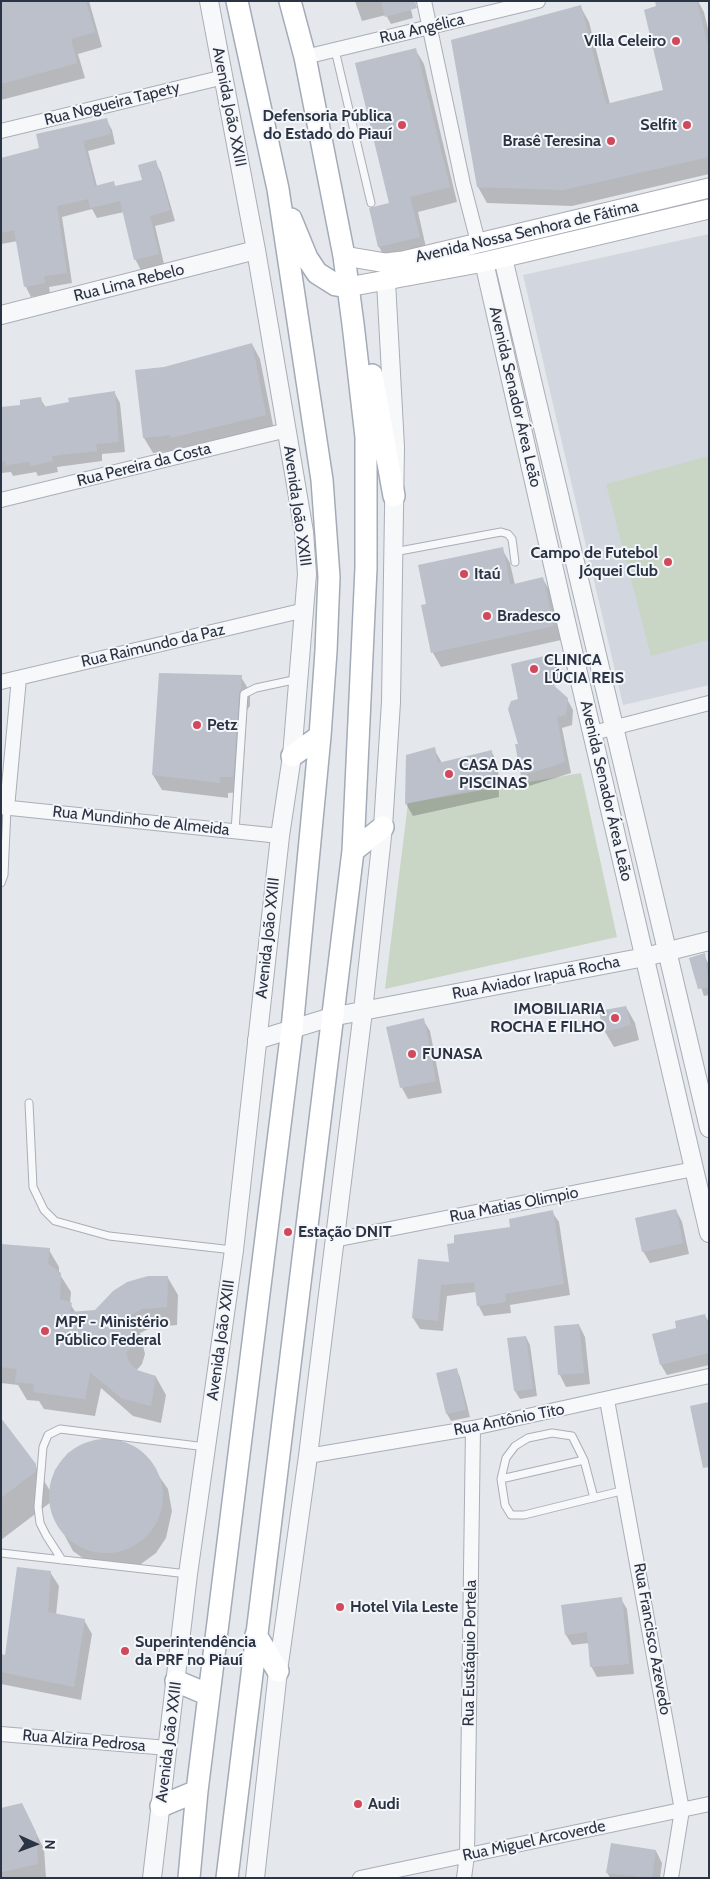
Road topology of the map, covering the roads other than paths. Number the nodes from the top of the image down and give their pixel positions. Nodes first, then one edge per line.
1 (209, 1) edge
2 (237, 1) edge
3 (290, 1) edge
4 (424, 1) edge
5 (538, 1) edge
6 (431, 27) junction
7 (335, 50) junction
8 (305, 57) junction
9 (224, 77) junction
10 (1, 131) edge
11 (709, 188) edge
12 (278, 189) junction
13 (371, 202) dead end
14 (709, 209) edge
15 (478, 242) junction
16 (256, 250) junction
17 (344, 256) junction
18 (494, 260) junction
19 (386, 282) junction
20 (348, 287) junction
21 (1, 316) edge
22 (354, 324) junction
23 (539, 409) junction
24 (519, 413) junction
25 (287, 430) junction
26 (558, 488) junction
27 (537, 493) junction
28 (394, 496) junction
29 (1, 500) edge
30 (393, 552) junction
31 (515, 562) dead end
32 (583, 594) junction
33 (561, 600) junction
34 (305, 610) junction
35 (20, 678) junction
36 (299, 679) junction
37 (1, 682) edge
38 (709, 703) edge
39 (615, 727) junction
40 (593, 733) junction
41 (320, 736) junction
42 (292, 756) junction
43 (4, 808) edge
44 (383, 827) junction
45 (235, 831) junction
46 (280, 836) junction
47 (353, 851) junction
48 (1, 883) edge
49 (709, 941) edge
50 (667, 952) junction
51 (645, 957) junction
52 (363, 1011) junction
53 (331, 1018) junction
54 (292, 1029) junction
55 (257, 1040) junction
56 (30, 1103) dead end
57 (709, 1128) edge
58 (694, 1169) junction
59 (709, 1233) edge
60 (334, 1240) junction
61 (234, 1250) junction
62 (709, 1376) edge
63 (608, 1400) junction
64 (473, 1428) junction
65 (206, 1447) junction
66 (308, 1456) junction
67 (584, 1460) junction
68 (501, 1479) junction
69 (625, 1490) junction
70 (594, 1498) junction
71 (1, 1553) edge
72 (62, 1560) junction
73 (188, 1574) junction
74 (256, 1635) junction
75 (278, 1671) junction
76 (176, 1681) junction
77 (209, 1695) junction
78 (1, 1734) edge
79 (168, 1748) junction
80 (197, 1790) junction
81 (709, 1804) edge
82 (161, 1806) junction
83 (682, 1810) junction
84 (467, 1855) junction
85 (152, 1878) edge
86 (189, 1878) edge
87 (226, 1878) edge
88 (255, 1878) edge
89 (360, 1878) edge
90 (464, 1878) edge
91 (671, 1878) edge

1 - 9 street, Avenida João XXIII
2 - 12 main road, Avenida João XXIII
3 - 8 main road
4 - 6 street
5 - 6 street, Rua Angélica
6 - 7 street, Rua Angélica
6 - 15 street
7 - 8 street, Rua Angélica
7 - 13 lane
8 - 17 main road
9 - 10 street, Rua Nogueira Tapety
9 - 16 street, Avenida João XXIII
11 - 15 main road, Avenida Nossa Senhora de Fátima
12 - 20 main road
12 - 41 main road, Avenida João XXIII
14 - 18 main road, Avenida Nossa Senhora de Fátima
15 - 17 main road, Avenida Nossa Senhora de Fátima
16 - 21 street, Rua Lima Rebelo
16 - 25 street, Avenida João XXIII
17 - 20 main road
18 - 19 main road, Avenida Nossa Senhora de Fátima
18 - 23 street, Avenida Senador Área Leão
18 - 24 street, Avenida Senador Área Leão
19 - 20 main road, Avenida Nossa Senhora de Fátima
19 - 28 street
20 - 22 main road
22 - 28 main road
22 - 47 main road
23 - 24 street
23 - 26 street, Avenida Senador Área Leão
24 - 27 street, Avenida Senador Área Leão
25 - 29 street, Rua Pereira da Costa
25 - 34 street, Avenida João XXIII
26 - 27 street
26 - 32 street, Avenida Senador Área Leão
27 - 33 street, Avenida Senador Área Leão
28 - 30 street
30 - 31 lane
30 - 44 street
32 - 33 street
32 - 39 street, Avenida Senador Área Leão
33 - 40 street, Avenida Senador Área Leão
34 - 35 street, Rua Raimundo da Paz
34 - 36 street, Avenida João XXIII
35 - 37 street, Rua Raimundo da Paz
35 - 43 street
36 - 42 street, Avenida João XXIII
36 - 45 lane
38 - 39 street
39 - 40 street
39 - 50 street, Avenida Senador Área Leão
40 - 51 street, Avenida Senador Área Leão
41 - 42 main road
41 - 54 main road, Avenida João XXIII
42 - 46 street, Avenida João XXIII
43 - 45 street, Rua Mundinho de Almeida
43 - 48 lane
44 - 47 main road
44 - 52 street
45 - 46 street, Rua Mundinho de Almeida
46 - 55 street, Avenida João XXIII
47 - 53 main road
49 - 50 street, Rua Aviador Irapuã Rocha
50 - 51 street, Rua Aviador Irapuã Rocha
50 - 57 street, Avenida Senador Área Leão
51 - 52 street, Rua Aviador Irapuã Rocha
51 - 58 street, Avenida Senador Área Leão
52 - 53 street, Rua Aviador Irapuã Rocha
52 - 60 street
53 - 54 street, Rua Aviador Irapuã Rocha
53 - 74 main road
54 - 55 street, Rua Aviador Irapuã Rocha
54 - 77 main road, Avenida João XXIII
55 - 61 street, Avenida João XXIII
56 - 61 lane
58 - 59 street, Avenida Senador Área Leão
58 - 60 street, Rua Matias Olimpio
60 - 66 street
61 - 65 street, Avenida João XXIII
62 - 63 street, Rua Antônio Tito
63 - 64 street, Rua Antônio Tito
63 - 69 street, Rua Francisco Azevedo
64 - 66 street, Rua Antônio Tito
64 - 84 street, Rua Eustáquio Portela
65 - 72 lane
65 - 73 street, Avenida João XXIII
66 - 75 street
67 - 68 lane
67 - 68 lane
67 - 70 lane
68 - 70 lane
69 - 70 lane
69 - 83 street, Rua Francisco Azevedo
71 - 72 lane
72 - 73 lane
73 - 76 street, Avenida João XXIII
74 - 75 main road
74 - 87 main road
75 - 88 street
76 - 77 main road
76 - 79 street, Avenida João XXIII
77 - 80 main road, Avenida João XXIII
78 - 79 street, Rua Alzira Pedrosa
79 - 82 street, Avenida João XXIII
80 - 82 main road
80 - 86 main road, Avenida João XXIII
81 - 83 street, Rua Miguel Arcoverde
82 - 85 street, Avenida João XXIII
83 - 84 street, Rua Miguel Arcoverde
83 - 91 street, Rua Francisco Azevedo
84 - 89 street, Rua Miguel Arcoverde
84 - 90 street, Rua Eustáquio Portela

